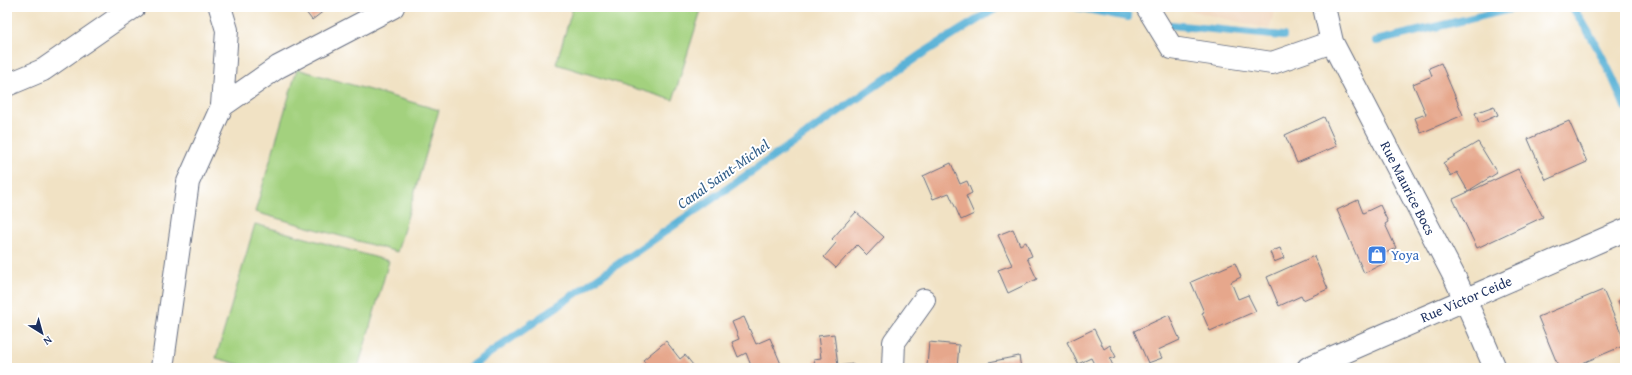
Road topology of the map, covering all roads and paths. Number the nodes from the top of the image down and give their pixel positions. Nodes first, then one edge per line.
1 (134, 7) edge
2 (220, 7) edge
3 (393, 7) edge
4 (1147, 7) edge
5 (1324, 7) edge
6 (1332, 42) junction
7 (7, 85) edge
8 (222, 106) junction
9 (1625, 230) edge
10 (1464, 299) junction
11 (924, 300) dead end
12 (1491, 365) edge
13 (162, 368) edge
14 (893, 368) edge
15 (1308, 368) edge

1 - 7 street
2 - 8 street
3 - 8 street
4 - 6 street
5 - 6 street, Rue Maurice Bocs
6 - 10 street, Rue Maurice Bocs
8 - 13 street
9 - 10 street, Rue Victor Ceide
10 - 12 street, Rue Maurice Bocs
10 - 15 street, Rue Victor Ceide
11 - 14 street

